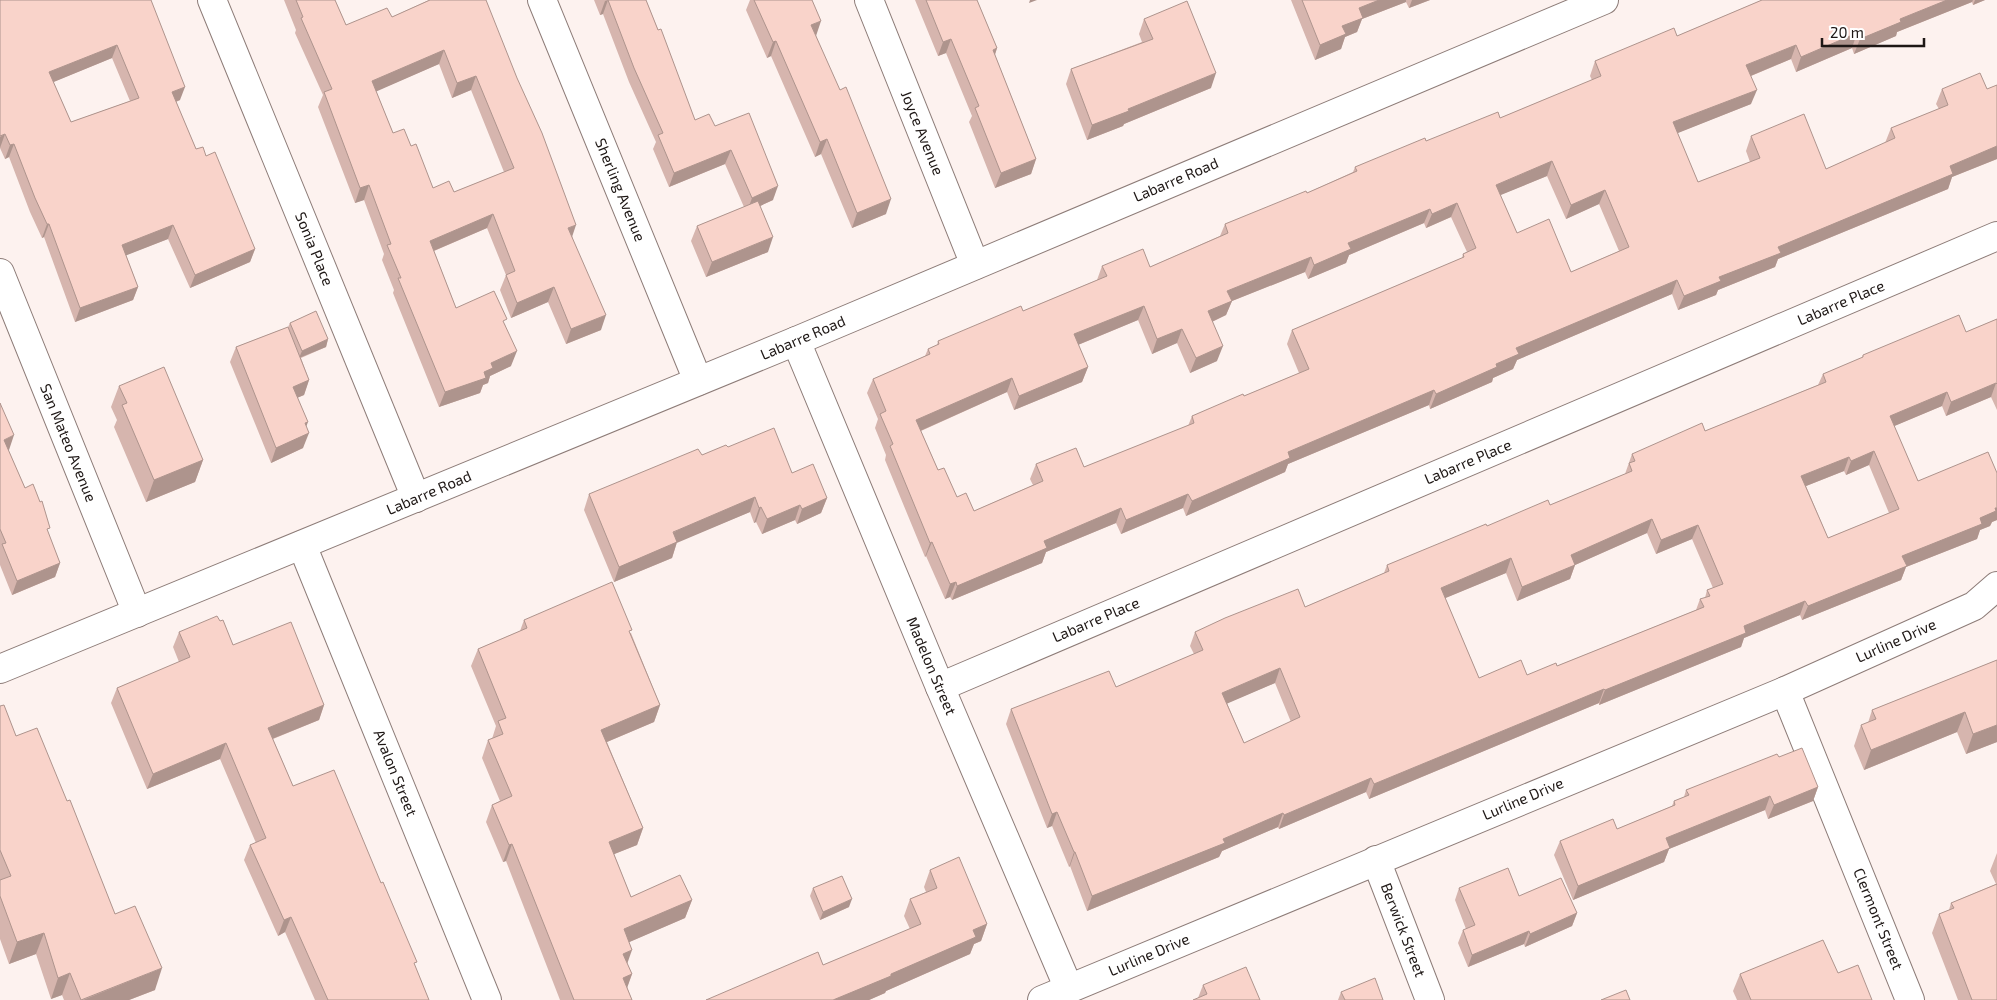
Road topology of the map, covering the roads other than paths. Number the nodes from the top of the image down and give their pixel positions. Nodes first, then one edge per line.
1 (212, 0) edge
2 (542, 0) edge
3 (869, 0) edge
4 (1604, 0) edge
5 (1997, 236) edge
6 (975, 265) junction
7 (0, 273) edge
8 (796, 341) junction
9 (698, 381) junction
10 (416, 498) junction
11 (302, 545) junction
12 (1997, 586) edge
13 (137, 613) junction
14 (0, 669) edge
15 (940, 687) junction
16 (1785, 691) junction
17 (1376, 860) junction
18 (1069, 989) junction
19 (487, 1000) edge
20 (1042, 1000) edge
21 (1430, 1000) edge
22 (1910, 1000) edge

1 - 10 street, Sonia Place
2 - 9 street, Sherling Avenue
3 - 6 street, Joyce Avenue
4 - 6 street, Labarre Road
5 - 15 street, Labarre Place
6 - 8 street, Labarre Road
7 - 13 street, San Mateo Avenue
8 - 9 street, Labarre Road
8 - 15 street, Madelon Street
9 - 10 street, Labarre Road
10 - 11 street, Labarre Road
11 - 13 street, Labarre Road
11 - 19 street, Avalon Street
12 - 16 street, Lurline Drive
13 - 14 street, Labarre Road
15 - 18 street, Madelon Street
16 - 17 street, Lurline Drive
16 - 22 street, Clermont Street
17 - 18 street, Lurline Drive
17 - 21 street, Berwick Street
18 - 20 street, Lurline Drive

